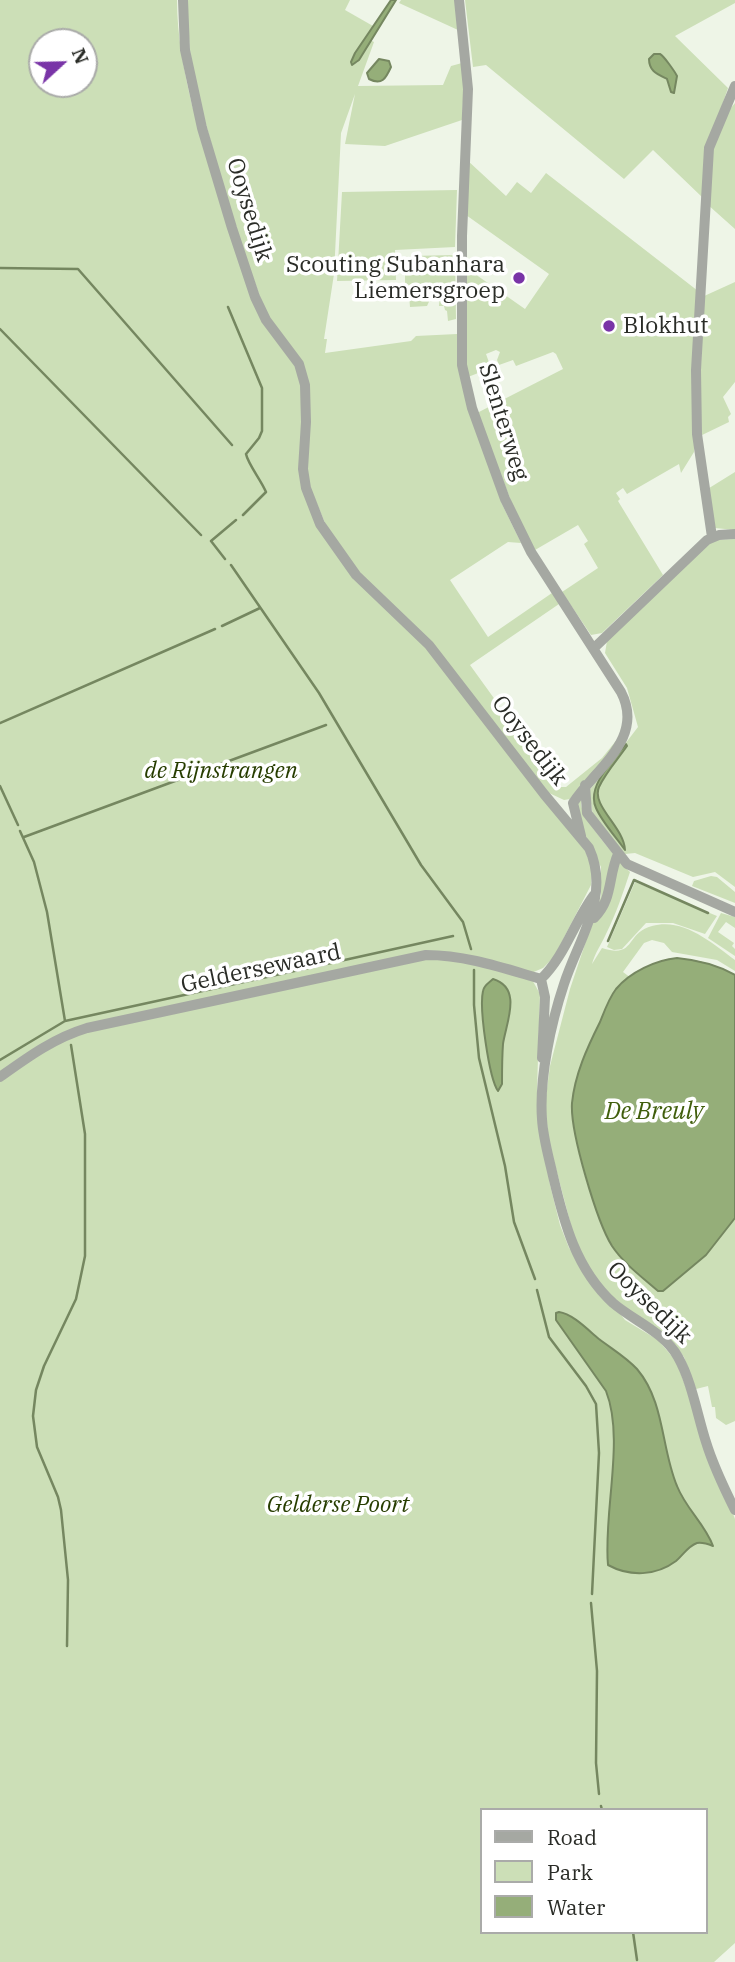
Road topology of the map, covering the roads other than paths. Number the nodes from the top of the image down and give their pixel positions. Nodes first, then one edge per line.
1 (183, 0) edge
2 (460, 0) edge
3 (735, 86) edge
4 (735, 534) edge
5 (712, 537) junction
6 (594, 648) junction
7 (585, 784) junction
8 (544, 794) junction
9 (573, 803) junction
10 (581, 839) junction
11 (618, 854) junction
12 (597, 892) junction
13 (735, 912) edge
14 (589, 922) junction
15 (541, 979) junction
16 (544, 1075) junction
17 (0, 1077) edge
18 (735, 1510) edge

1 - 8 street, Ooysedijk
2 - 6 street, Slenterweg
3 - 5 street
4 - 5 street
5 - 6 street
6 - 7 street, Slenterweg
7 - 9 street, Slenterweg
7 - 11 street
8 - 9 street
8 - 10 street, Ooysedijk
9 - 10 street
10 - 12 street, Ooysedijk
11 - 13 street
11 - 14 street
12 - 14 street, Ooysedijk
12 - 15 street
14 - 16 street, Ooysedijk
15 - 16 street
15 - 17 street, Geldersewaard
16 - 18 street, Ooysedijk

